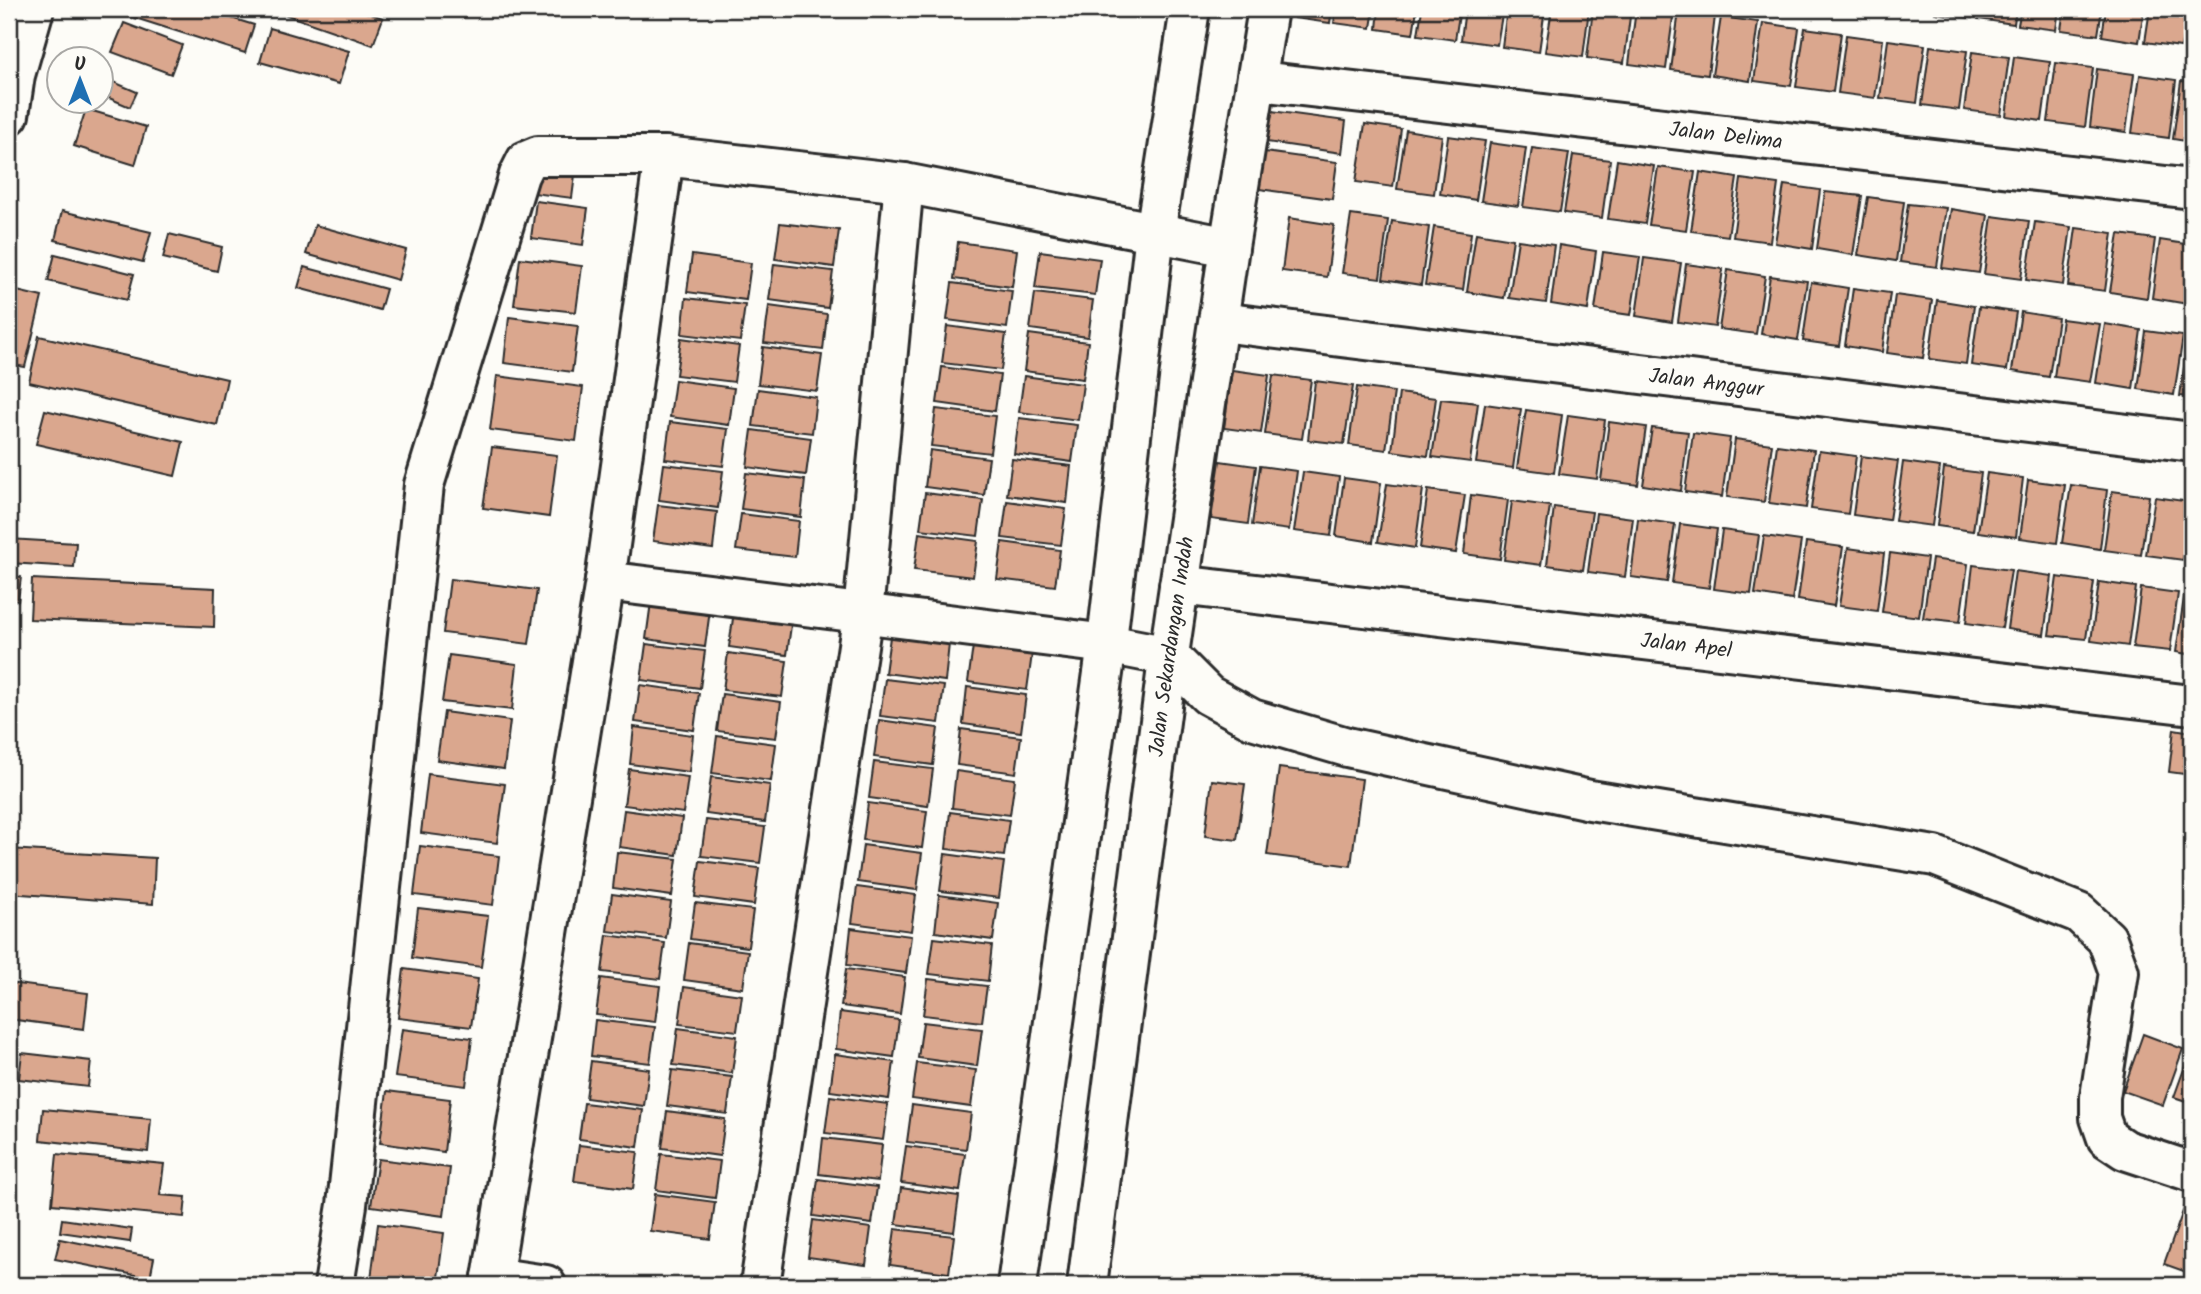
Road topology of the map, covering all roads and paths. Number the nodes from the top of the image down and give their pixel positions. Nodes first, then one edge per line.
1 (34, 9) edge
2 (1190, 9) edge
3 (1268, 9) edge
4 (1258, 81) junction
5 (9, 115) edge
6 (664, 156) junction
7 (904, 183) junction
8 (2192, 189) edge
9 (1155, 233) junction
10 (1229, 247) junction
11 (1220, 321) junction
12 (2192, 442) edge
13 (605, 581) junction
14 (1179, 585) junction
15 (863, 613) junction
16 (1107, 644) junction
17 (1169, 656) junction
18 (2192, 705) edge
19 (2192, 1172) edge
20 (491, 1281) edge
21 (334, 1285) edge
22 (546, 1285) edge
23 (760, 1285) edge
24 (1017, 1285) edge
25 (1087, 1285) edge

1 - 5 street
2 - 9 street
3 - 4 street, Jalan Sekardangan Indah
4 - 8 street, Jalan Delima
4 - 10 street, Jalan Sekardangan Indah
6 - 7 street
6 - 13 street
6 - 21 street
7 - 9 street
7 - 15 street
9 - 10 street
9 - 16 street
10 - 11 street, Jalan Sekardangan Indah
11 - 12 street, Jalan Anggur
11 - 14 street, Jalan Sekardangan Indah
13 - 15 street
13 - 20 street
14 - 17 street, Jalan Sekardangan Indah
14 - 18 street, Jalan Apel
15 - 16 street
15 - 23 street
16 - 17 street
16 - 24 street
17 - 19 street
17 - 25 street, Jalan Sekardangan Indah
20 - 22 street

